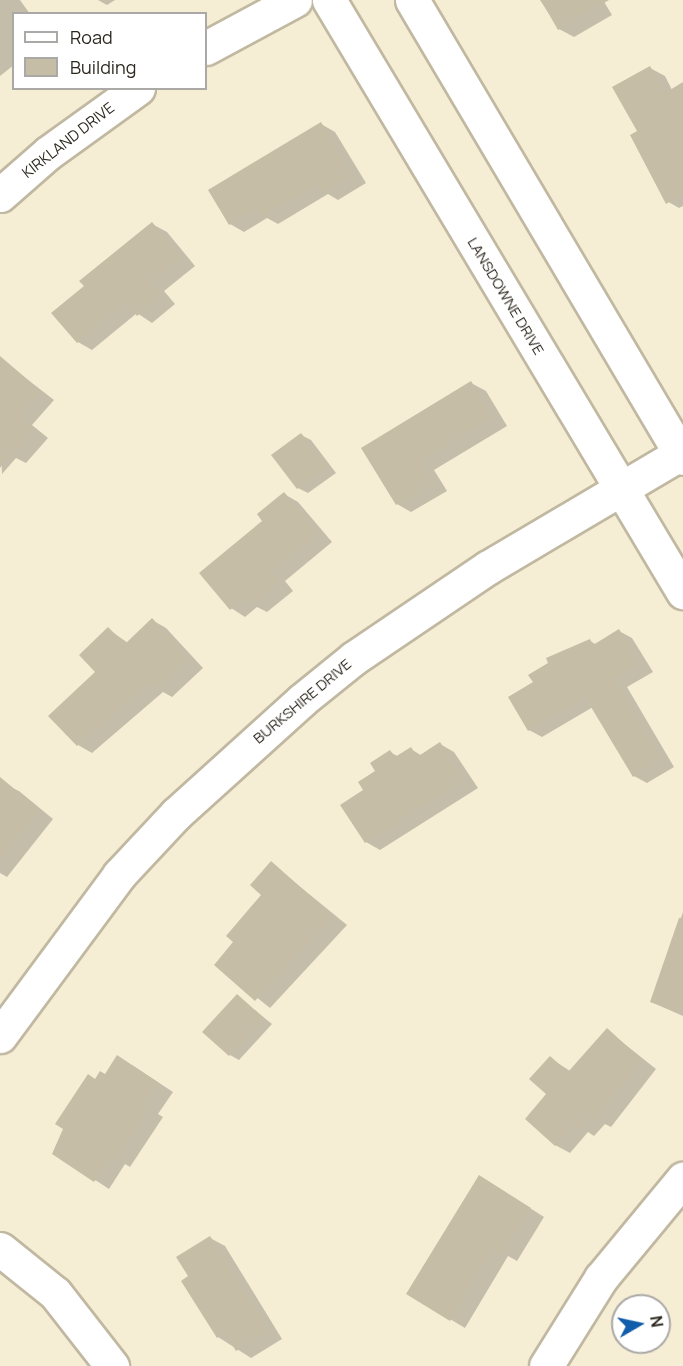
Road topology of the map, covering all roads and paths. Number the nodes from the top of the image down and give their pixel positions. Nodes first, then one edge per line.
1 (295, 0) edge
2 (329, 0) edge
3 (412, 0) edge
4 (207, 47) edge
5 (135, 90) edge
6 (0, 195) edge
7 (682, 456) edge
8 (622, 489) junction
9 (683, 592) edge
10 (0, 1036) edge
11 (683, 1179) edge
12 (0, 1249) edge
13 (112, 1366) edge
14 (546, 1366) edge

1 - 4 street
2 - 8 street, LANSDOWNE DRIVE
3 - 7 street
5 - 6 street, KIRKLAND DRIVE
7 - 8 street, BURKSHIRE DRIVE
8 - 9 street, LANSDOWNE DRIVE
8 - 10 street, BURKSHIRE DRIVE
11 - 14 street
12 - 13 street

